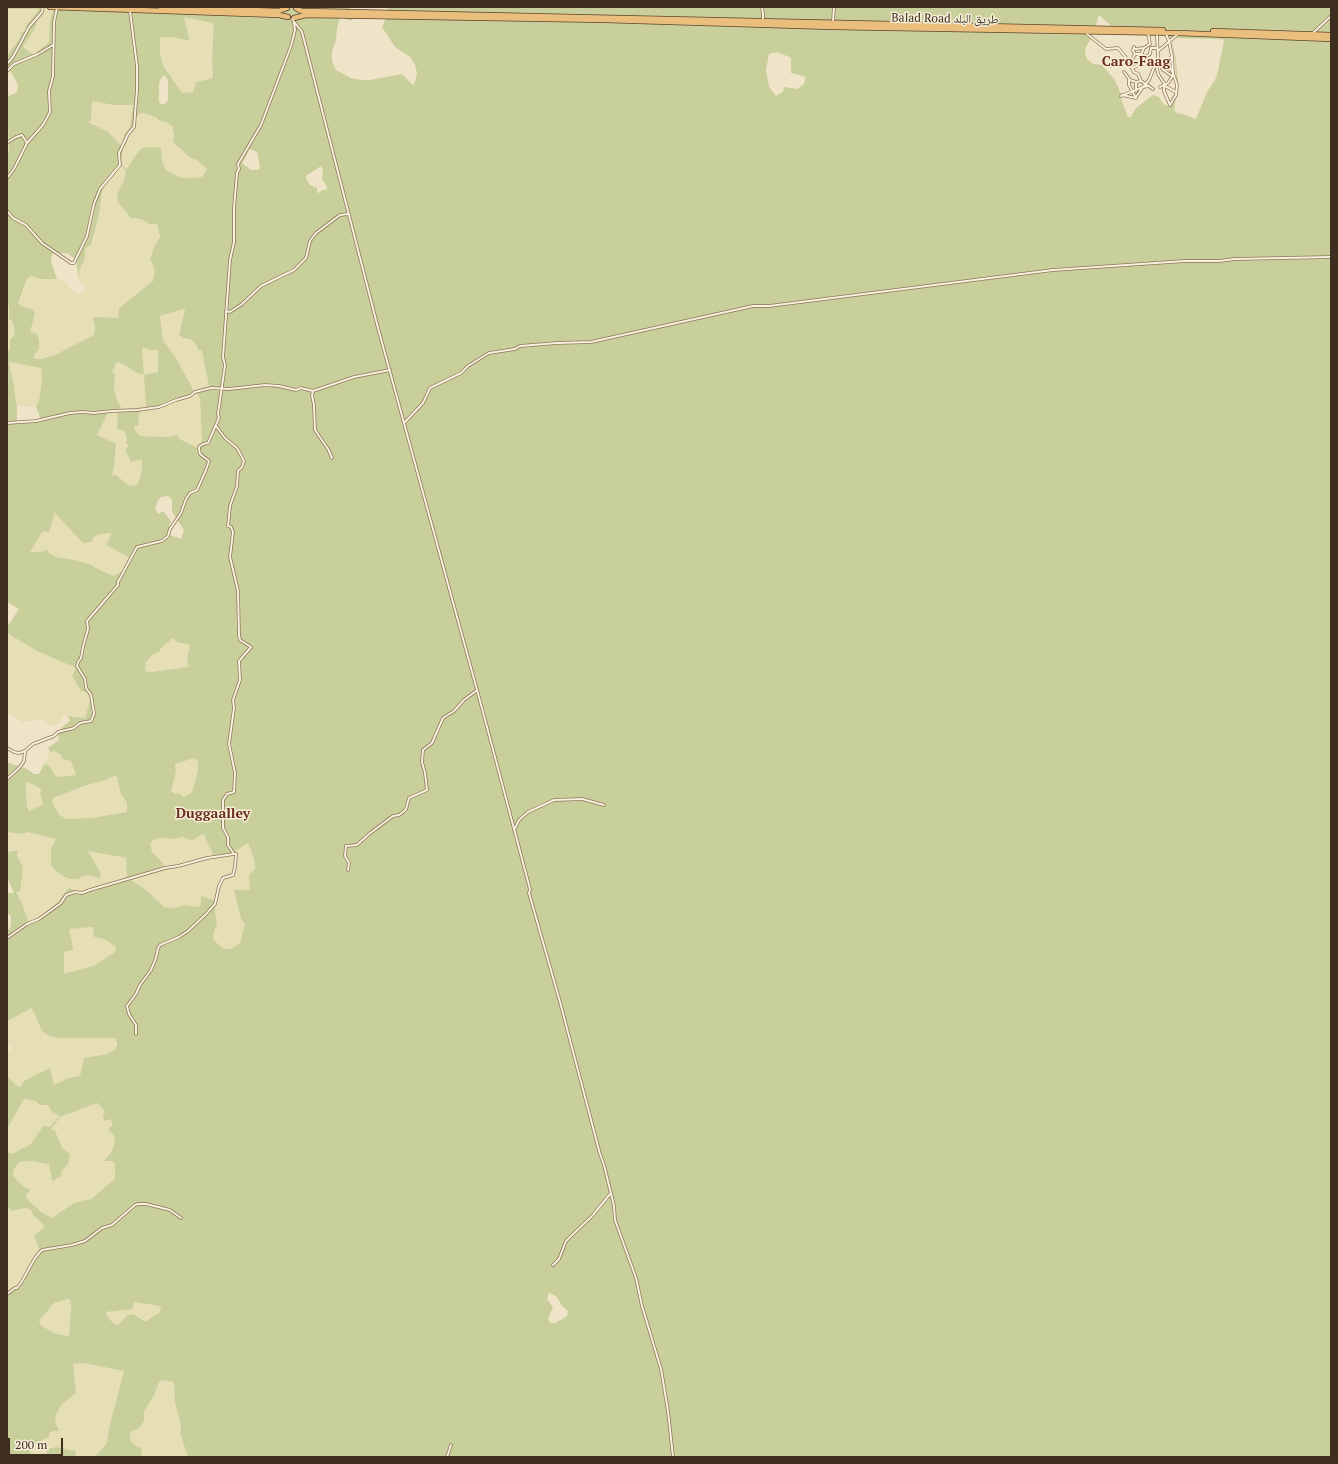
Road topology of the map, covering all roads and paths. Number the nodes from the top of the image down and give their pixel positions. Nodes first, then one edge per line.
1 (43, 7) edge
2 (50, 7) edge
3 (57, 7) edge
4 (161, 7) edge
5 (295, 7) edge
6 (762, 7) edge
7 (834, 7) edge
8 (288, 8) edge
9 (130, 10) junction
10 (1331, 16) edge
11 (292, 19) junction
12 (763, 21) junction
13 (833, 25) junction
14 (1148, 32) junction
15 (1166, 33) junction
16 (1178, 33) junction
17 (1087, 34) dead end
18 (1312, 34) junction
19 (1331, 35) edge
20 (1157, 36) dead end
21 (1331, 39) edge
22 (1169, 41) junction
23 (53, 44) junction
24 (1144, 48) junction
25 (1157, 48) junction
26 (1158, 51) junction
27 (1135, 54) junction
28 (1142, 54) junction
29 (1172, 56) junction
30 (1141, 57) junction
31 (1156, 62) junction
32 (1167, 62) junction
33 (7, 64) edge
34 (1130, 64) junction
35 (1147, 64) dead end
36 (1132, 68) junction
37 (1162, 69) dead end
38 (7, 71) edge
39 (1124, 72) dead end
40 (1173, 73) junction
41 (1174, 77) junction
42 (1129, 79) junction
43 (1141, 80) junction
44 (1136, 82) junction
45 (1146, 83) junction
46 (1149, 86) junction
47 (1164, 86) junction
48 (1143, 87) junction
49 (1160, 87) dead end
50 (1153, 89) dead end
51 (1134, 92) junction
52 (1176, 92) junction
53 (1136, 98) junction
54 (7, 141) edge
55 (27, 143) junction
56 (7, 178) edge
57 (7, 211) edge
58 (349, 214) junction
59 (1331, 257) edge
60 (226, 311) junction
61 (390, 370) junction
62 (222, 388) junction
63 (313, 391) junction
64 (7, 423) edge
65 (404, 423) junction
66 (216, 426) junction
67 (332, 458) dead end
68 (476, 691) dead end
69 (7, 748) edge
70 (24, 751) junction
71 (7, 779) edge
72 (604, 805) dead end
73 (514, 831) junction
74 (234, 854) junction
75 (348, 870) dead end
76 (7, 938) edge
77 (136, 1034) dead end
78 (610, 1194) dead end
79 (181, 1218) dead end
80 (553, 1265) dead end
81 (7, 1294) edge
82 (451, 1445) dead end
83 (447, 1457) edge
84 (673, 1457) edge

1 - 33 street
2 - 3 highway, Balad Road طريق البلد
3 - 9 highway, Balad Road طريق البلد
3 - 23 street
4 - 8 highway
5 - 11 highway
5 - 12 highway, Balad Road طريق البلد
6 - 12 street
7 - 13 street
8 - 11 highway
9 - 11 highway, Balad Road طريق البلد
9 - 57 street
10 - 18 street
11 - 13 highway, Balad Road طريق البلد
11 - 58 street
11 - 60 street
12 - 13 highway, Balad Road طريق البلد
13 - 14 highway, Balad Road طريق البلد
13 - 18 highway, Balad Road طريق البلد
14 - 15 highway, Balad Road طريق البلد
14 - 24 street
15 - 16 highway, Balad Road طريق البلد
15 - 22 street
16 - 21 highway, Balad Road طريق البلد
16 - 22 street
17 - 34 street
18 - 19 highway, Balad Road طريق البلد
20 - 25 street
22 - 26 street
22 - 29 street
23 - 38 street
23 - 55 street
24 - 27 street
24 - 28 street
25 - 26 street
25 - 30 street
26 - 31 street
27 - 28 street
27 - 34 street
28 - 30 street
29 - 32 street
29 - 40 street
30 - 36 street
31 - 32 street
31 - 35 street
31 - 45 street
31 - 47 street
32 - 40 street
34 - 36 street
36 - 43 street
37 - 41 street
39 - 42 street
40 - 41 street
41 - 47 street
41 - 52 street
42 - 44 street
42 - 51 street
43 - 44 street
43 - 45 street
44 - 51 street
45 - 46 street
45 - 48 street
46 - 48 street
46 - 50 street
47 - 49 street
47 - 52 street
47 - 52 street
48 - 51 street
48 - 53 street
51 - 53 street
51 - 53 street
54 - 55 street
55 - 56 street
58 - 60 street
58 - 61 street
59 - 65 street
60 - 62 street
61 - 63 street
61 - 65 street
62 - 63 street
62 - 64 street
62 - 66 street
63 - 67 street
65 - 73 street
66 - 70 street
66 - 74 street
68 - 75 street
69 - 70 street
70 - 71 street
72 - 73 street
73 - 84 street
74 - 76 street
74 - 77 street
78 - 80 street
79 - 81 street
82 - 83 street

